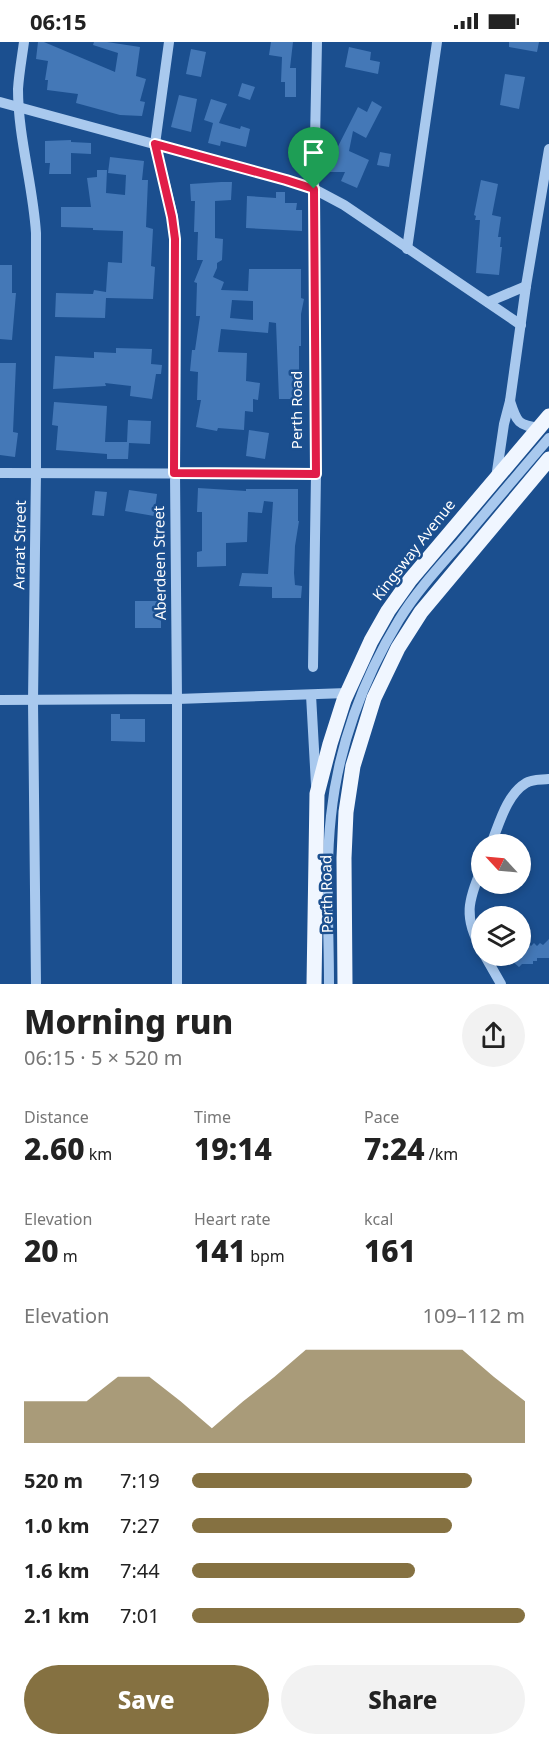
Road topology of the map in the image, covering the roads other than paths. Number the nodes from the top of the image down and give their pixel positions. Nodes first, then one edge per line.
1 (24, 42) edge
2 (169, 42) edge
3 (317, 42) edge
4 (437, 42) edge
5 (0, 102) edge
6 (19, 107) junction
7 (155, 144) junction
8 (549, 149) edge
9 (547, 171) edge
10 (314, 189) junction
11 (407, 249) junction
12 (526, 286) junction
13 (488, 302) junction
14 (522, 325) junction
15 (510, 401) junction
16 (546, 427) edge
17 (549, 459) edge
18 (0, 473) edge
19 (36, 473) junction
20 (174, 473) junction
21 (316, 474) junction
22 (496, 478) junction
23 (313, 667) dead end
24 (347, 693) junction
25 (311, 695) junction
26 (177, 699) junction
27 (0, 700) edge
28 (33, 701) junction
29 (549, 779) edge
30 (317, 794) junction
31 (495, 834) edge
32 (472, 894) edge
33 (471, 923) edge
34 (491, 966) edge
35 (36, 984) edge
36 (177, 984) edge
37 (314, 984) edge
38 (329, 984) edge
39 (345, 984) edge
40 (501, 984) edge

1 - 6 street, Ararat Street
2 - 7 street
3 - 10 street, Perth Road
4 - 11 street
5 - 6 street
6 - 7 street
6 - 19 street, Ararat Street
7 - 10 street
7 - 20 street, Aberdeen Street
8 - 9 street
9 - 12 street
10 - 11 street
10 - 21 street, Perth Road
11 - 13 street
12 - 13 street
12 - 14 street
13 - 14 street
14 - 15 street
15 - 16 street
15 - 22 street
16 - 22 main road, Kingsway Avenue
16 - 38 street
17 - 39 main road, Perth Road
18 - 19 street
19 - 20 street
19 - 28 street, Ararat Street
20 - 21 street
20 - 26 street, Aberdeen Street
21 - 23 street, Perth Road
22 - 24 main road, Kingsway Avenue
24 - 25 street
24 - 30 main road, Kingsway Avenue
25 - 26 street
25 - 30 street
26 - 28 street
26 - 36 street, Aberdeen Street
27 - 28 street
28 - 35 street, Ararat Street
29 - 31 street
30 - 37 main road, Perth Road
32 - 33 street
34 - 40 street

